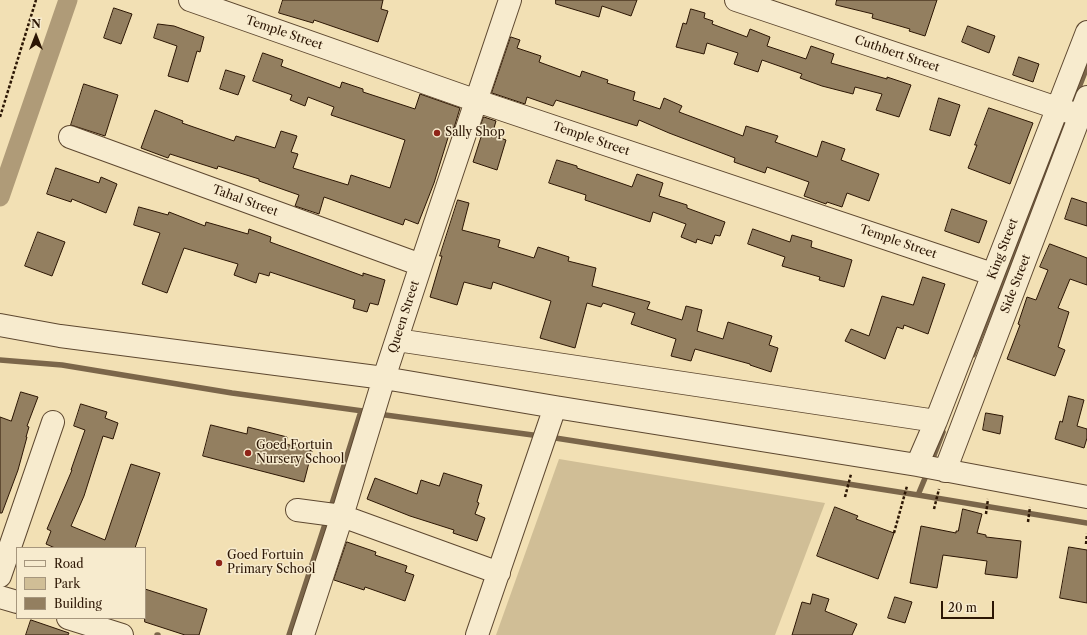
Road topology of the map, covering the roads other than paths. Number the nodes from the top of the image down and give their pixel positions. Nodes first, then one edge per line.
1 (190, 0) edge
2 (510, 0) edge
3 (736, 0) edge
4 (1087, 32) edge
5 (477, 101) junction
6 (1075, 110) edge
7 (70, 136) dead end
8 (421, 265) junction
9 (992, 274) junction
10 (0, 325) edge
11 (398, 340) junction
12 (384, 378) junction
13 (555, 407) junction
14 (53, 422) dead end
15 (936, 422) junction
16 (917, 465) junction
17 (942, 480) junction
18 (1087, 497) edge
19 (323, 513) junction
20 (499, 573) junction
21 (0, 576) edge
22 (0, 597) edge
23 (16, 602) edge
24 (71, 619) edge
25 (122, 635) edge
26 (303, 635) edge
27 (477, 635) edge

1 - 5 street, Temple Street
2 - 5 street, Queen Street
3 - 6 street, Cuthbert Street
4 - 6 street, King Street
5 - 8 street, Queen Street
5 - 9 street, Temple Street
6 - 9 street, King Street
6 - 17 street, Side Street
7 - 8 street, Tahal Street
8 - 11 street, Queen Street
9 - 15 street, King Street
10 - 12 street
11 - 12 street, Queen Street
11 - 15 street
12 - 13 street
12 - 19 street, Queen Street
13 - 16 street
13 - 20 street
14 - 21 street
15 - 16 street, King Street
16 - 17 street
17 - 18 street
19 - 20 street
19 - 26 street, Queen Street
20 - 27 street
22 - 23 street
24 - 25 street

